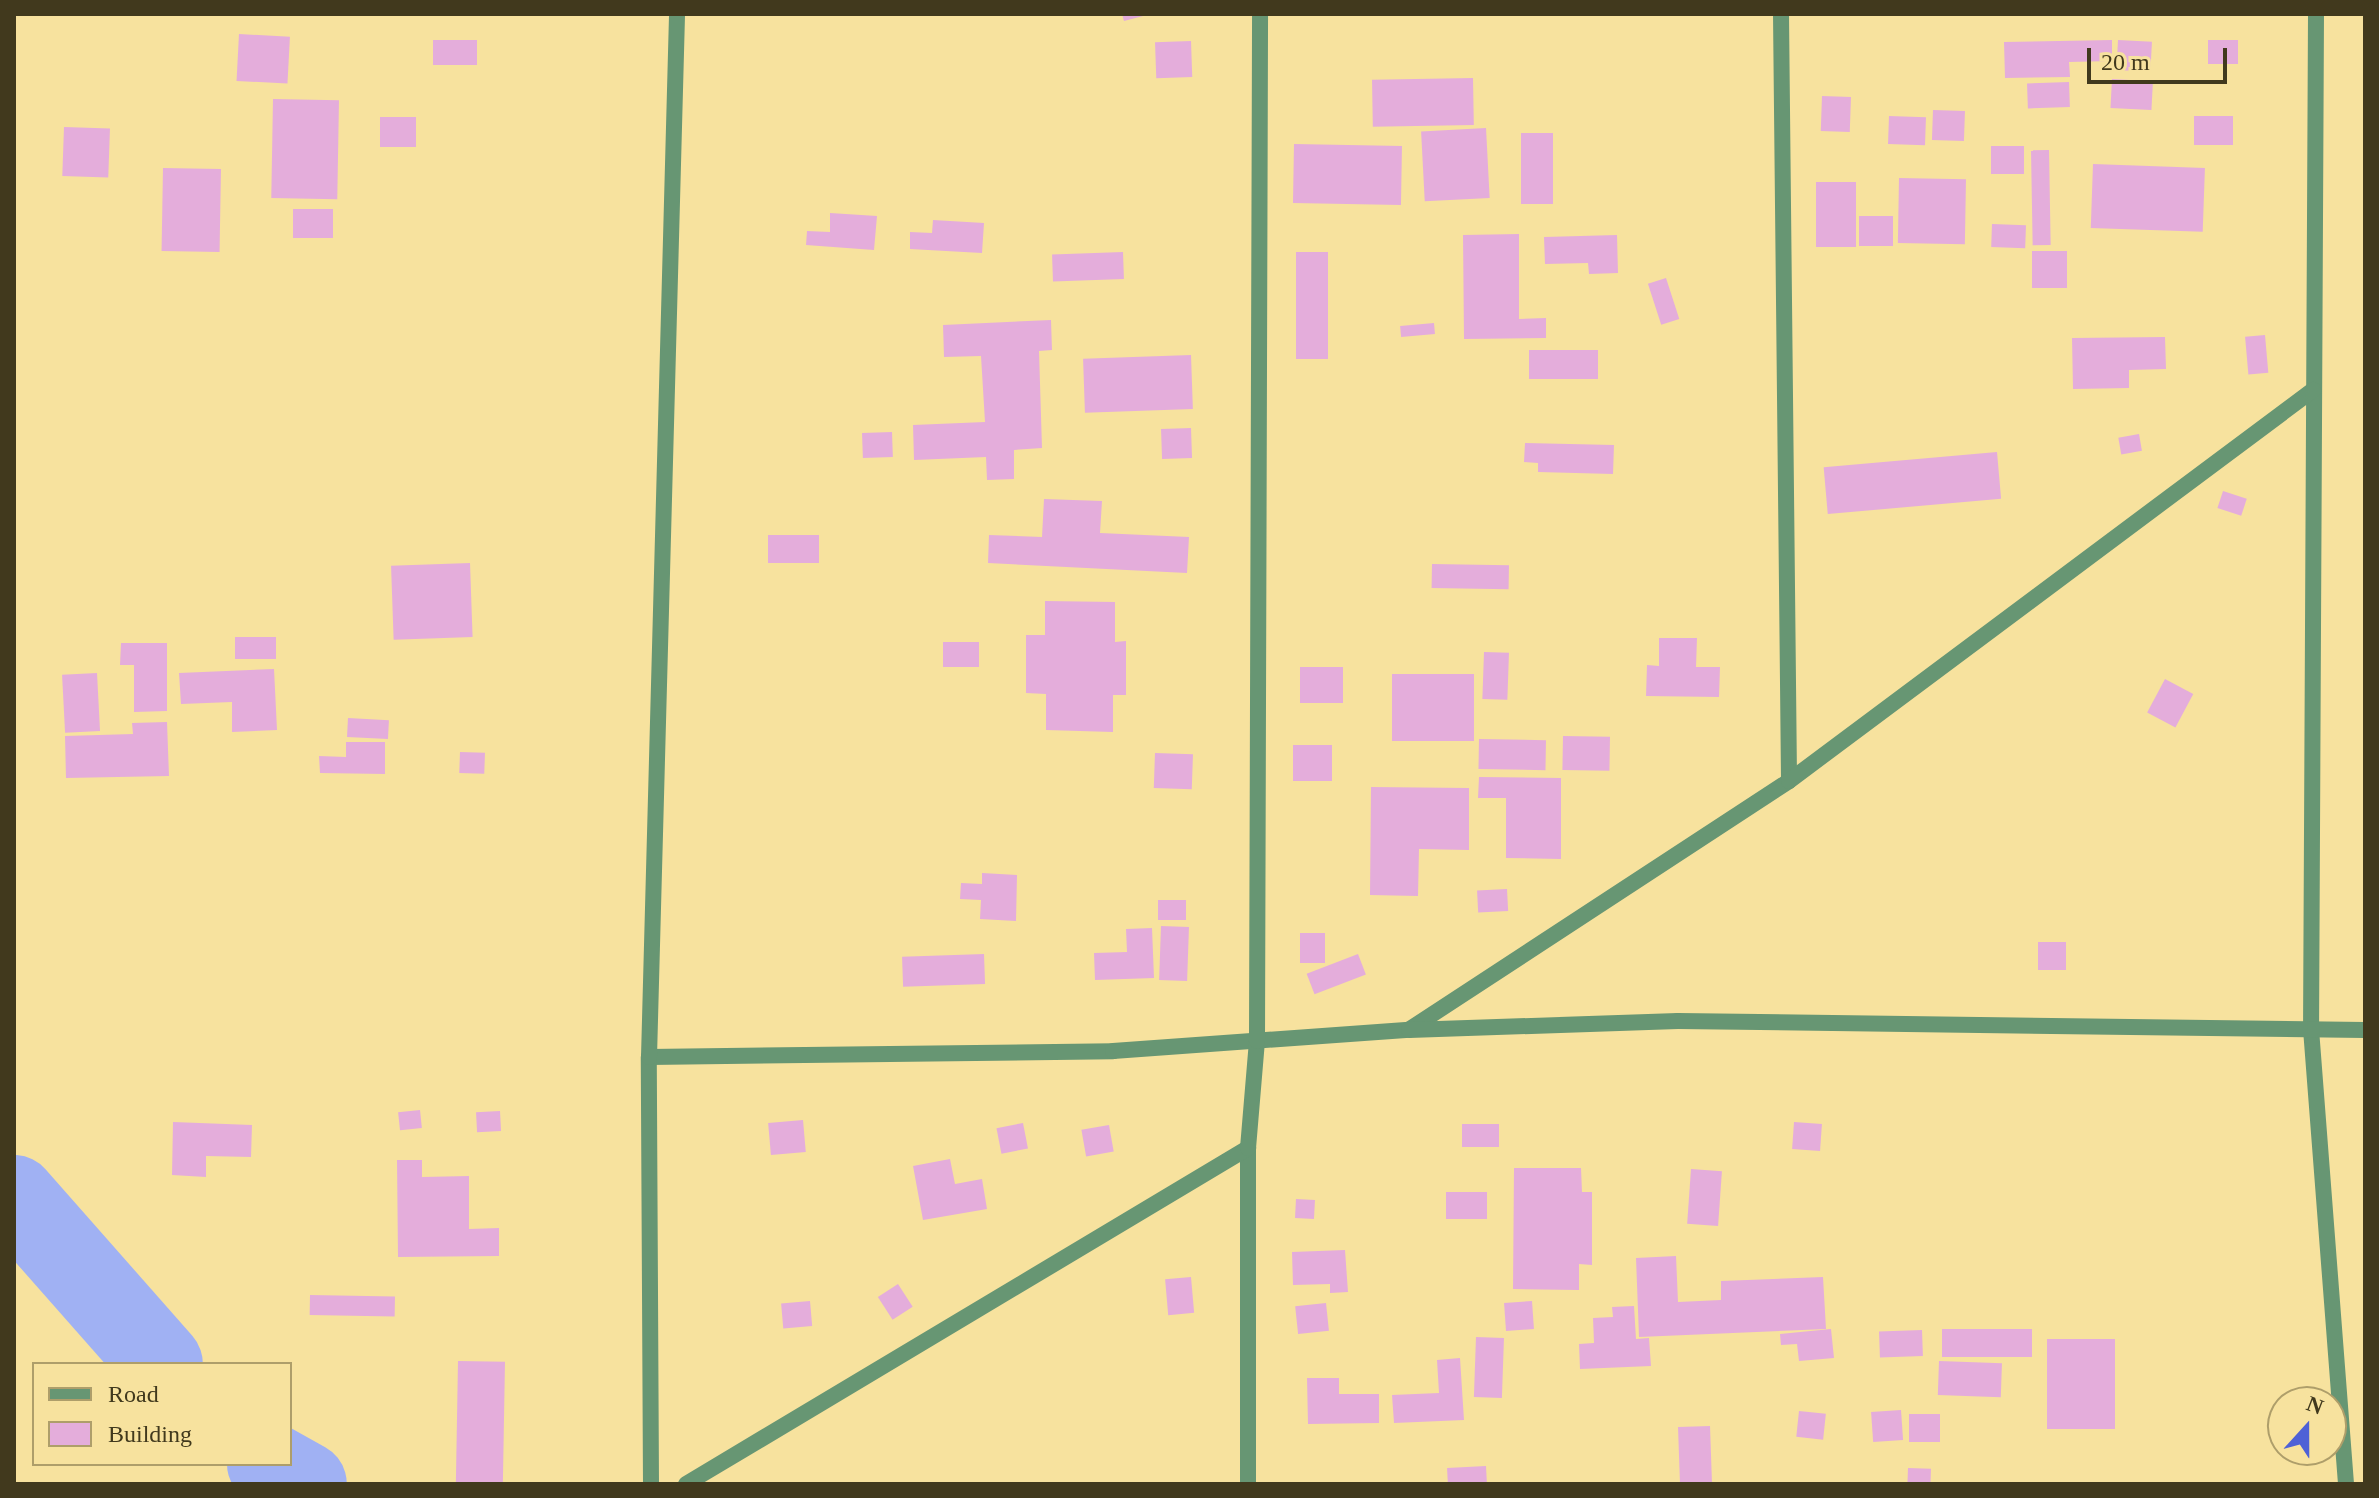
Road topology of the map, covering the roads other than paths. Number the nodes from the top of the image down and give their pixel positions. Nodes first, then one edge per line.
1 (677, 14) edge
2 (1260, 14) edge
3 (1781, 14) edge
4 (2316, 14) edge
5 (2313, 390) junction
6 (1789, 781) junction
7 (2311, 1029) junction
8 (1409, 1030) junction
9 (2365, 1030) edge
10 (1257, 1041) junction
11 (649, 1057) junction
12 (1248, 1148) junction
13 (651, 1484) edge
14 (686, 1484) edge
15 (1248, 1484) edge
16 (2346, 1484) edge

1 - 11 street
2 - 10 street
3 - 6 street
4 - 5 street
5 - 6 street
5 - 7 street
6 - 8 street
7 - 8 street
7 - 9 street
7 - 16 street
8 - 10 street
10 - 11 street
10 - 12 street
11 - 13 street
12 - 14 street
12 - 15 street

